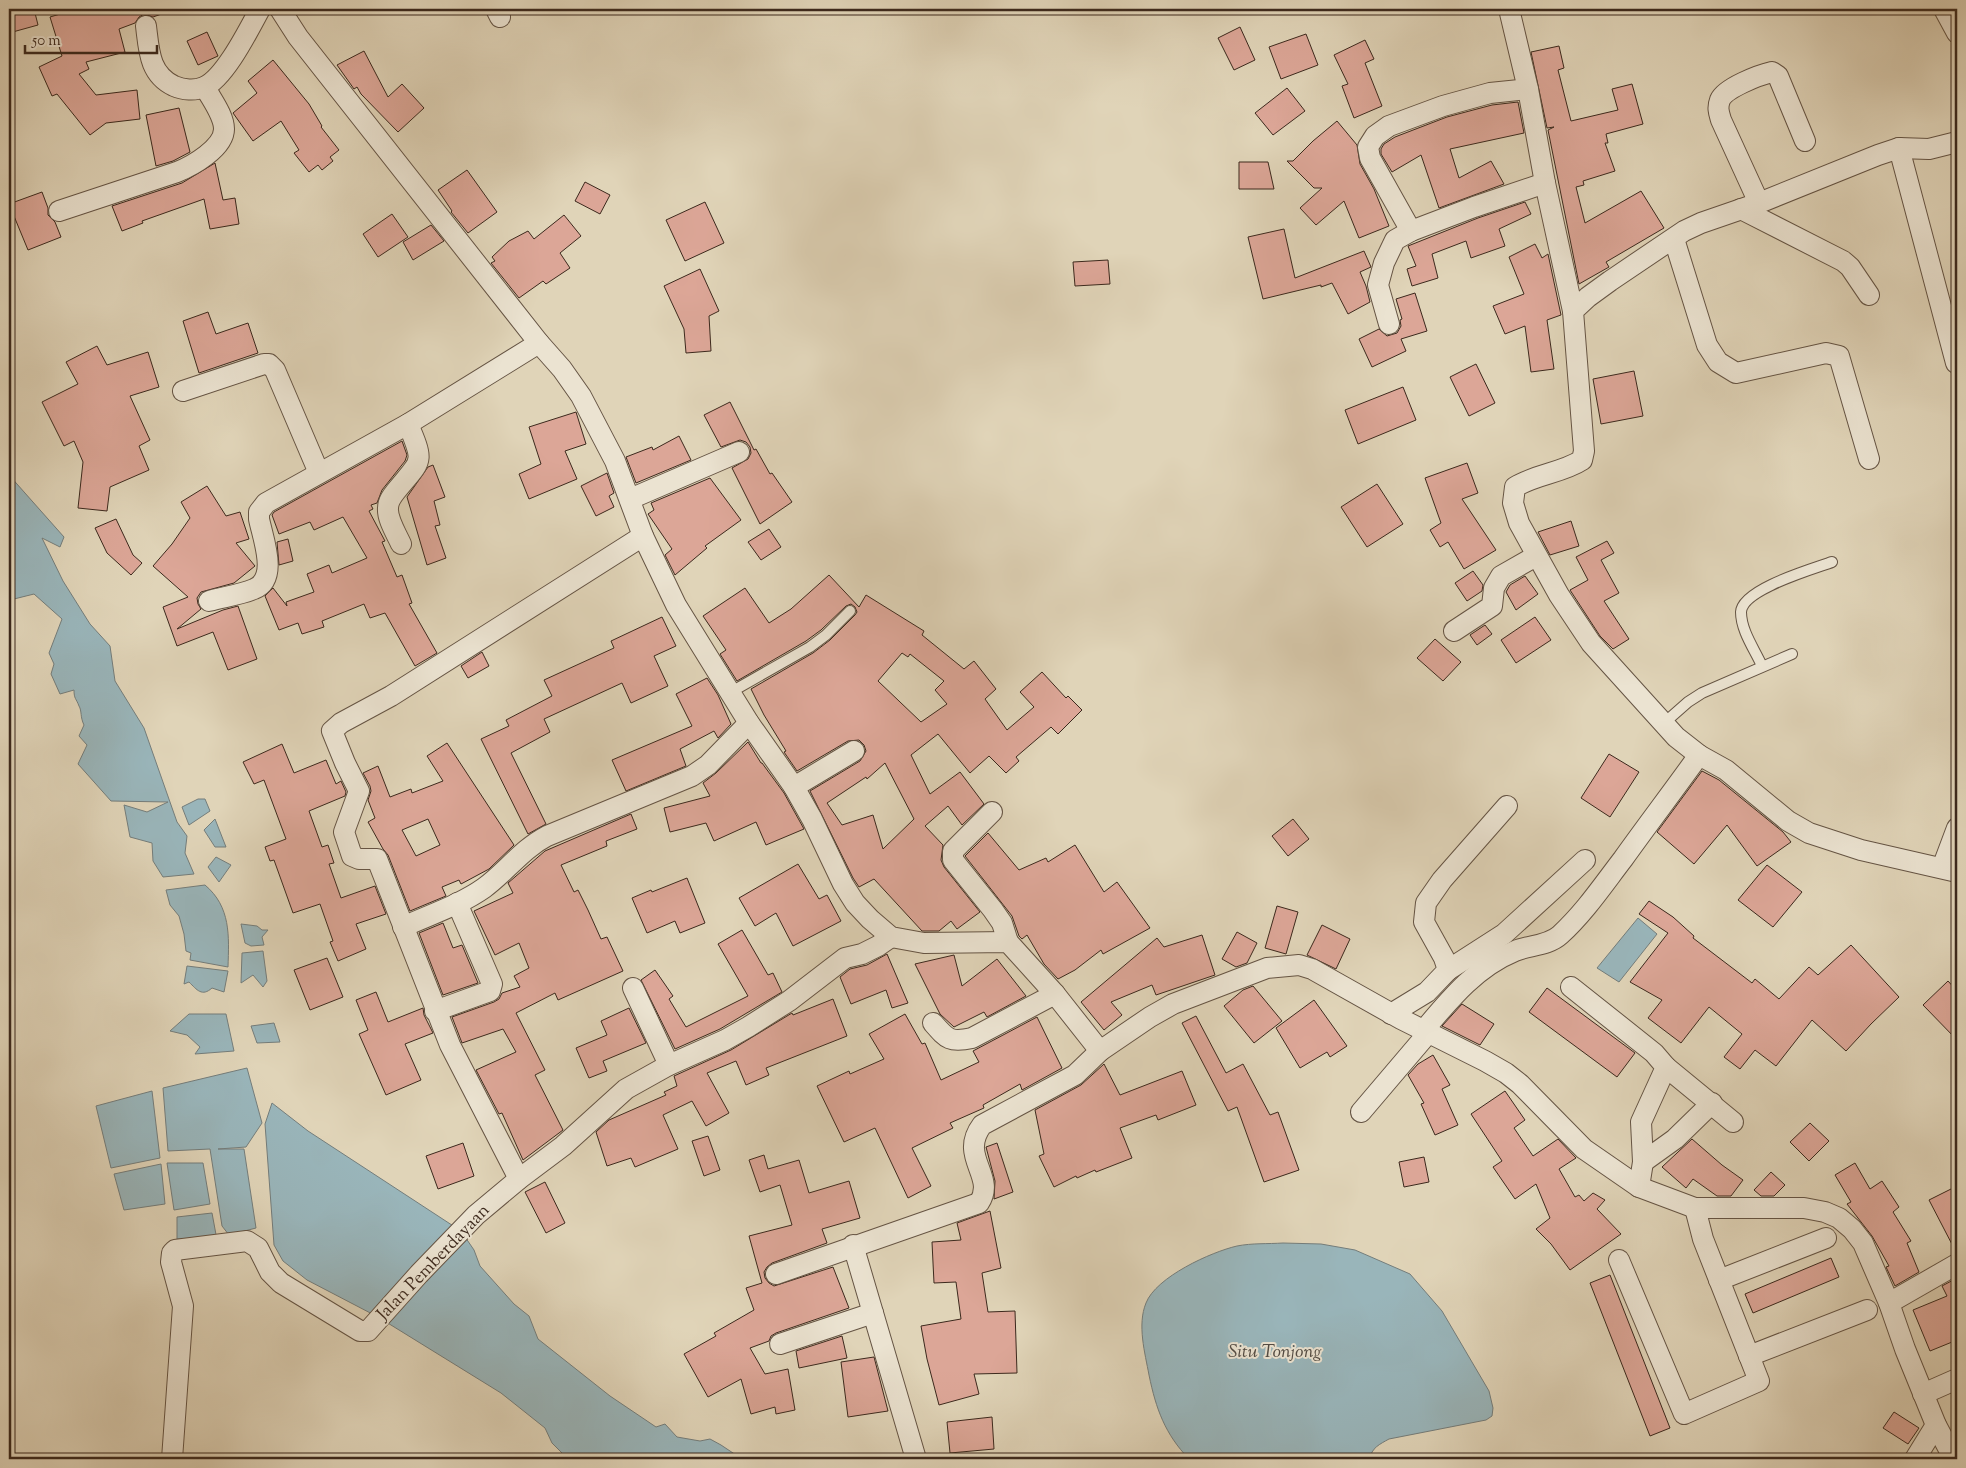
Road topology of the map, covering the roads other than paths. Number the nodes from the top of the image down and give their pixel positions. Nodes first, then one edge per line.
1 (260, 9) edge
2 (280, 9) edge
3 (1512, 9) edge
4 (1944, 9) edge
5 (146, 26) dead end
6 (1957, 33) edge
7 (205, 87) junction
8 (1528, 89) junction
9 (1805, 141) dead end
10 (1957, 142) edge
11 (1899, 148) junction
12 (1545, 183) junction
13 (1750, 206) junction
14 (59, 212) dead end
15 (1411, 232) junction
16 (1674, 239) junction
17 (1869, 296) dead end
18 (1573, 311) junction
19 (1389, 324) dead end
20 (539, 343) junction
21 (1956, 363) dead end
22 (183, 392) dead end
23 (408, 424) junction
24 (740, 452) dead end
25 (1869, 459) dead end
26 (318, 473) junction
27 (630, 499) junction
28 (642, 536) junction
29 (401, 544) dead end
30 (1536, 556) junction
31 (1832, 562) dead end
32 (209, 601) dead end
33 (850, 611) dead end
34 (1454, 631) dead end
35 (1792, 654) dead end
36 (1762, 666) junction
37 (731, 692) junction
38 (749, 723) junction
39 (1663, 724) junction
40 (854, 751) dead end
41 (1700, 755) junction
42 (794, 787) junction
43 (1507, 806) dead end
44 (992, 812) dead end
45 (1957, 828) edge
46 (1585, 860) dead end
47 (1949, 870) edge
48 (457, 903) junction
49 (403, 927) junction
50 (891, 937) junction
51 (1008, 942) junction
52 (1448, 970) junction
53 (1571, 987) dead end
54 (633, 988) dead end
55 (1054, 994) junction
56 (435, 1012) junction
57 (1391, 1014) junction
58 (933, 1022) dead end
59 (1426, 1031) junction
60 (1100, 1051) junction
61 (669, 1065) junction
62 (1666, 1067) junction
63 (1712, 1104) junction
64 (1361, 1112) dead end
65 (1734, 1122) dead end
66 (1644, 1162) junction
67 (519, 1179) junction
68 (1639, 1187) junction
69 (1695, 1208) junction
70 (1826, 1238) dead end
71 (853, 1245) junction
72 (1619, 1260) dead end
73 (1957, 1264) edge
74 (776, 1274) dead end
75 (1719, 1280) junction
76 (1889, 1303) junction
77 (1866, 1310) dead end
78 (872, 1313) junction
79 (780, 1344) dead end
80 (1749, 1356) junction
81 (1957, 1379) edge
82 (1922, 1394) junction
83 (1936, 1425) junction
84 (172, 1459) edge
85 (916, 1459) edge
86 (1915, 1459) edge
87 (1954, 1459) edge

1 - 7 street
2 - 20 street
3 - 8 street
4 - 6 street
5 - 7 street
7 - 14 street
8 - 12 street
8 - 15 street
9 - 13 street
10 - 11 street
11 - 13 street
11 - 21 street
12 - 15 street
12 - 18 street
13 - 16 street
13 - 17 street
15 - 19 street
16 - 18 street
16 - 25 street
18 - 30 street
20 - 23 street
20 - 27 street
22 - 26 street
23 - 26 street
23 - 29 street
24 - 27 street
26 - 32 street
27 - 28 street
28 - 37 street
28 - 49 street
30 - 34 street
30 - 39 street
31 - 36 lane
33 - 37 lane
35 - 36 lane
36 - 39 lane
37 - 38 street
38 - 42 street
38 - 48 street
39 - 41 street
40 - 42 street
41 - 47 street
41 - 59 street
42 - 50 street
43 - 52 street
44 - 51 street
45 - 47 street
46 - 52 street
48 - 49 street
48 - 56 street
49 - 56 street
50 - 51 street
50 - 61 street, Jalan Pemberdayaan
51 - 55 street
52 - 57 street
53 - 62 street
54 - 61 street
55 - 58 street
55 - 60 street
56 - 67 street
57 - 59 street
57 - 60 street
59 - 64 street
59 - 68 street
60 - 71 street
61 - 67 street, Jalan Pemberdayaan
62 - 63 street
62 - 66 street
63 - 65 street
63 - 66 street
66 - 68 street
67 - 84 street, Jalan Pemberdayaan
68 - 69 street
69 - 75 street
69 - 76 street
70 - 75 street
71 - 74 street
71 - 78 street
72 - 80 street
73 - 76 street
75 - 80 street
76 - 82 street
77 - 80 street
78 - 79 street
78 - 85 street
81 - 82 street
82 - 83 street
83 - 86 street
83 - 87 street

